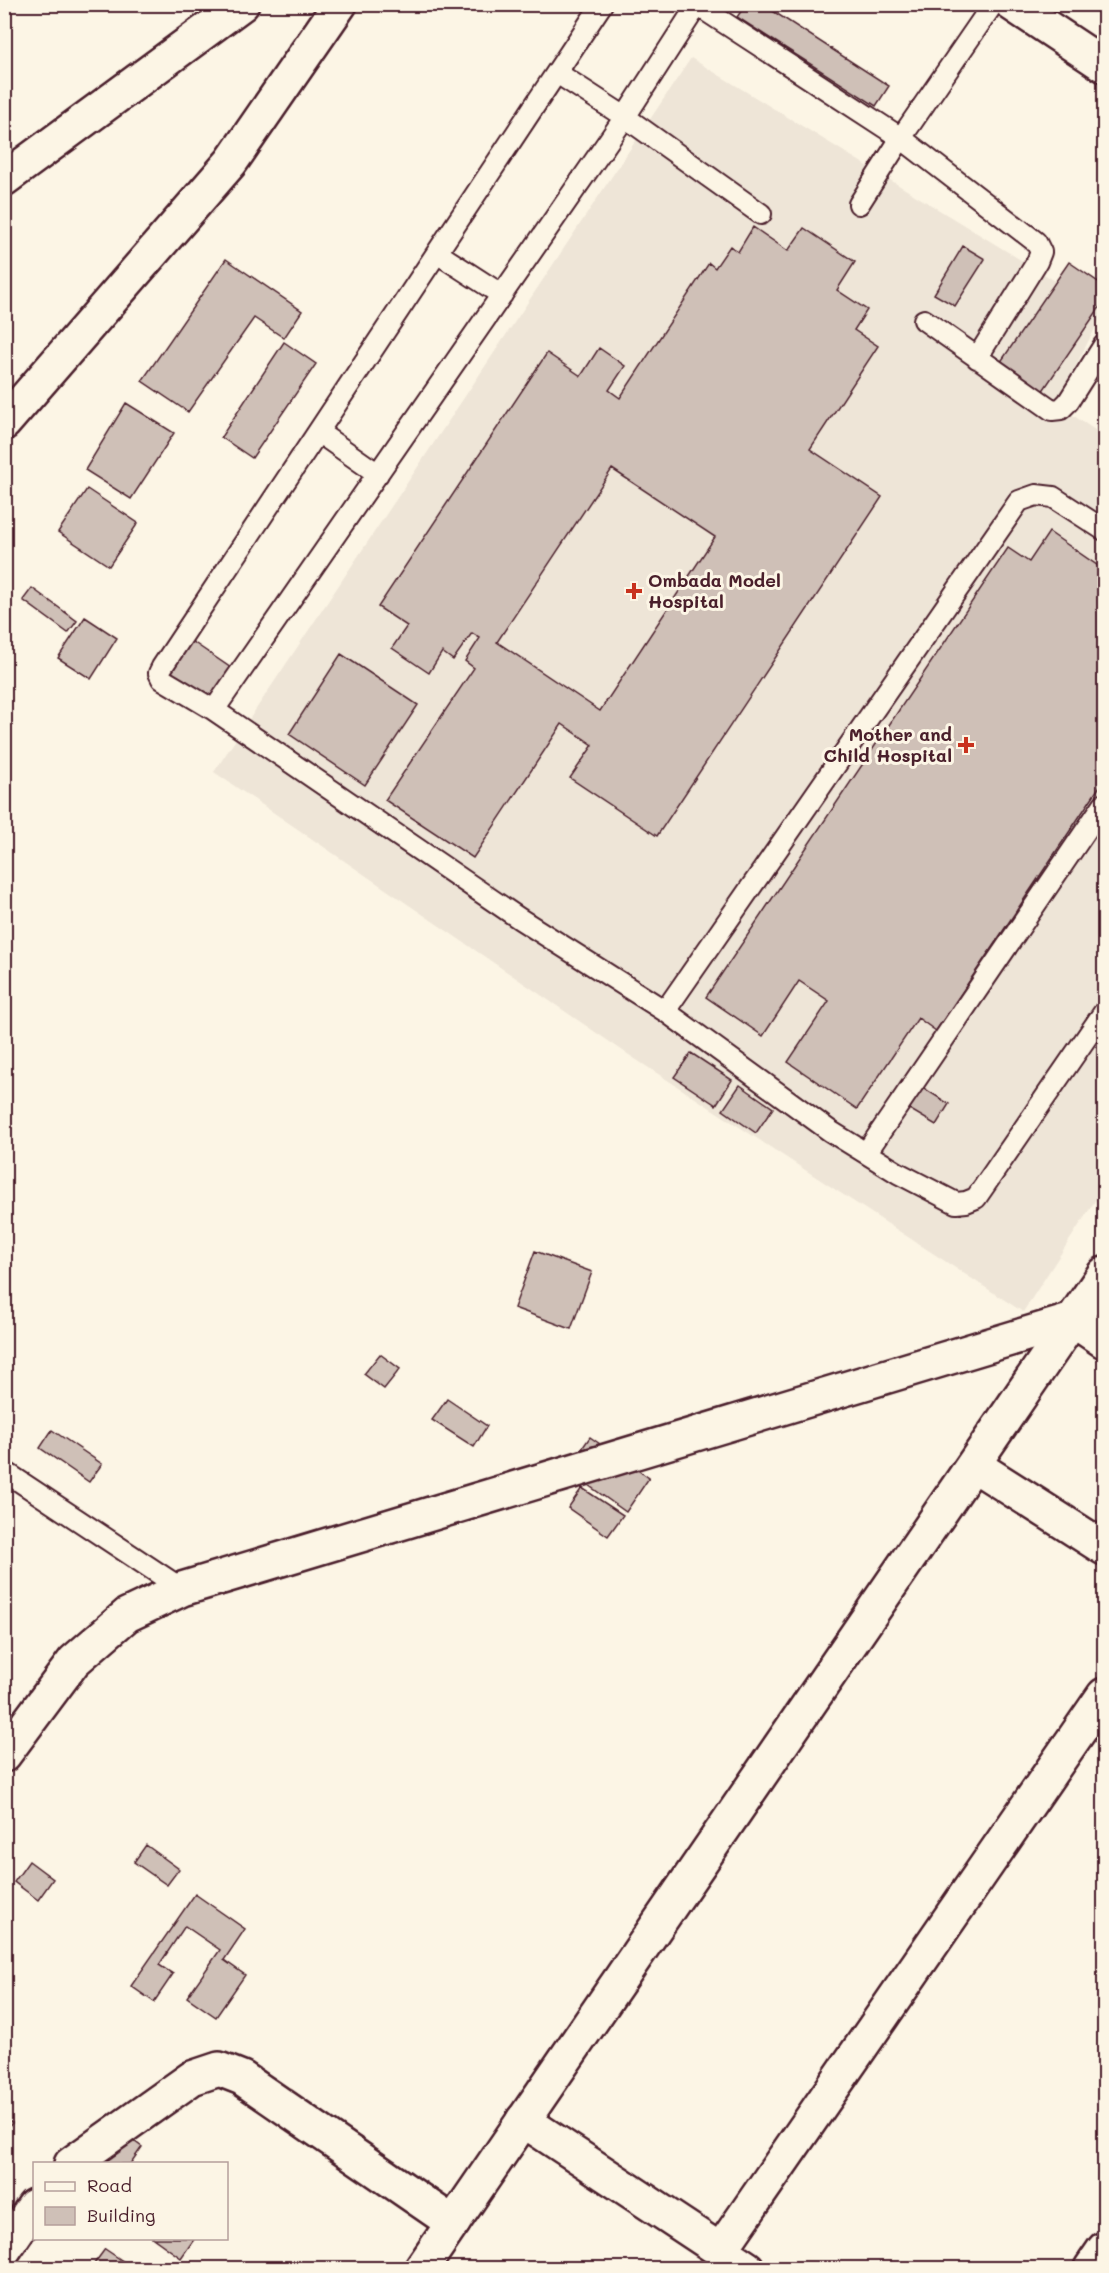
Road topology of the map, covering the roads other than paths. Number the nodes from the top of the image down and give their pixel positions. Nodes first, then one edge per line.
1 (242, 4) edge
2 (340, 4) edge
3 (602, 4) edge
4 (993, 4) edge
5 (1012, 4) edge
6 (698, 5) edge
7 (1104, 65) edge
8 (557, 73) junction
9 (625, 117) junction
10 (901, 138) junction
11 (4, 179) edge
12 (859, 204) dead end
13 (761, 214) dead end
14 (437, 253) junction
15 (502, 295) junction
16 (924, 320) dead end
17 (1104, 345) edge
18 (977, 358) junction
19 (4, 423) edge
20 (318, 432) junction
21 (378, 474) junction
22 (1104, 530) edge
23 (214, 710) junction
24 (1104, 804) edge
25 (665, 1011) junction
26 (1104, 1012) edge
27 (866, 1153) junction
28 (1104, 1274) edge
29 (1073, 1320) junction
30 (1104, 1341) edge
31 (974, 1464) junction
32 (4, 1471) edge
33 (1104, 1548) edge
34 (182, 1589) junction
35 (1104, 1695) edge
36 (4, 1755) edge
37 (523, 2121) junction
38 (72, 2162) edge
39 (33, 2207) edge
40 (453, 2223) junction
41 (1104, 2248) edge
42 (4, 2250) edge
43 (720, 2251) junction
44 (422, 2268) edge
45 (747, 2268) edge
46 (1091, 2268) edge

1 - 11 street
2 - 19 street
3 - 8 lane
4 - 10 lane
5 - 7 street
6 - 9 lane
6 - 10 lane
8 - 9 lane
8 - 14 lane
9 - 13 lane
9 - 15 lane
10 - 12 lane
10 - 18 lane
14 - 15 lane
14 - 20 lane
15 - 21 lane
16 - 18 lane
17 - 18 lane
20 - 21 lane
20 - 23 lane
21 - 23 lane
22 - 25 lane
23 - 25 lane
24 - 27 lane
25 - 27 lane
26 - 27 lane
28 - 29 street
29 - 30 street
29 - 31 street
29 - 34 street
31 - 33 street
31 - 37 street
32 - 34 lane
34 - 36 street
35 - 43 street
37 - 40 street
37 - 43 street
38 - 40 street
39 - 42 street
40 - 44 street
41 - 46 street
43 - 45 street

